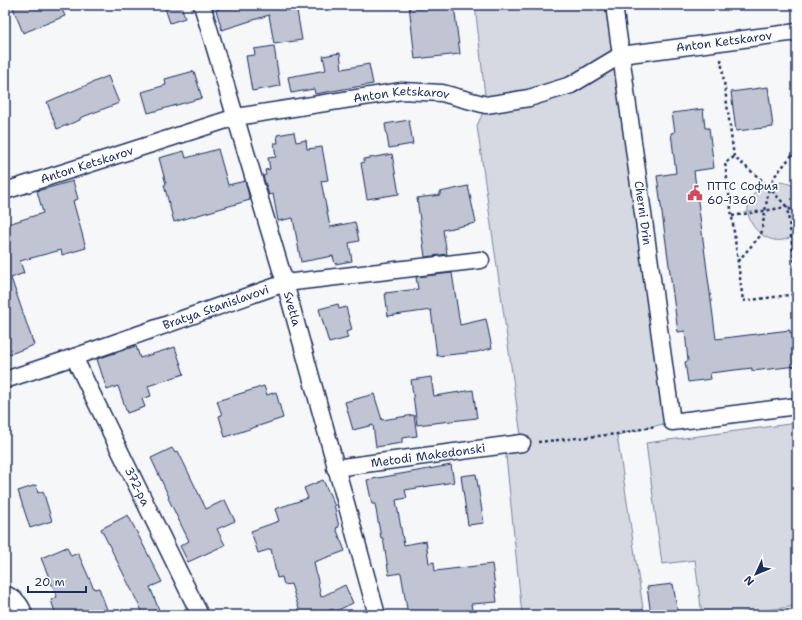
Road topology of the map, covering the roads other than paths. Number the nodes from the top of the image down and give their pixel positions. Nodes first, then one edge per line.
1 (202, 5) edge
2 (614, 5) edge
3 (797, 32) edge
4 (621, 55) junction
5 (236, 117) junction
6 (5, 191) edge
7 (481, 260) dead end
8 (285, 283) junction
9 (74, 357) junction
10 (5, 380) edge
11 (797, 406) edge
12 (522, 443) road end
13 (335, 468) junction
14 (5, 594) edge
15 (24, 615) edge
16 (200, 615) edge
17 (377, 615) edge

1 - 5 street, Svetla
2 - 4 street, Cherni Drin
3 - 4 street, Anton Ketskarov
4 - 5 street, Anton Ketskarov
4 - 11 street, Cherni Drin
5 - 6 street, Anton Ketskarov
5 - 8 street, Svetla
7 - 8 street, Bratya Stanislavovi
8 - 9 street, Bratya Stanislavovi
8 - 13 street, Svetla
9 - 10 street, Bratya Stanislavovi
9 - 16 street, 372-ра
12 - 13 street, Metodi Makedonski
13 - 17 street, Svetla
14 - 15 street

